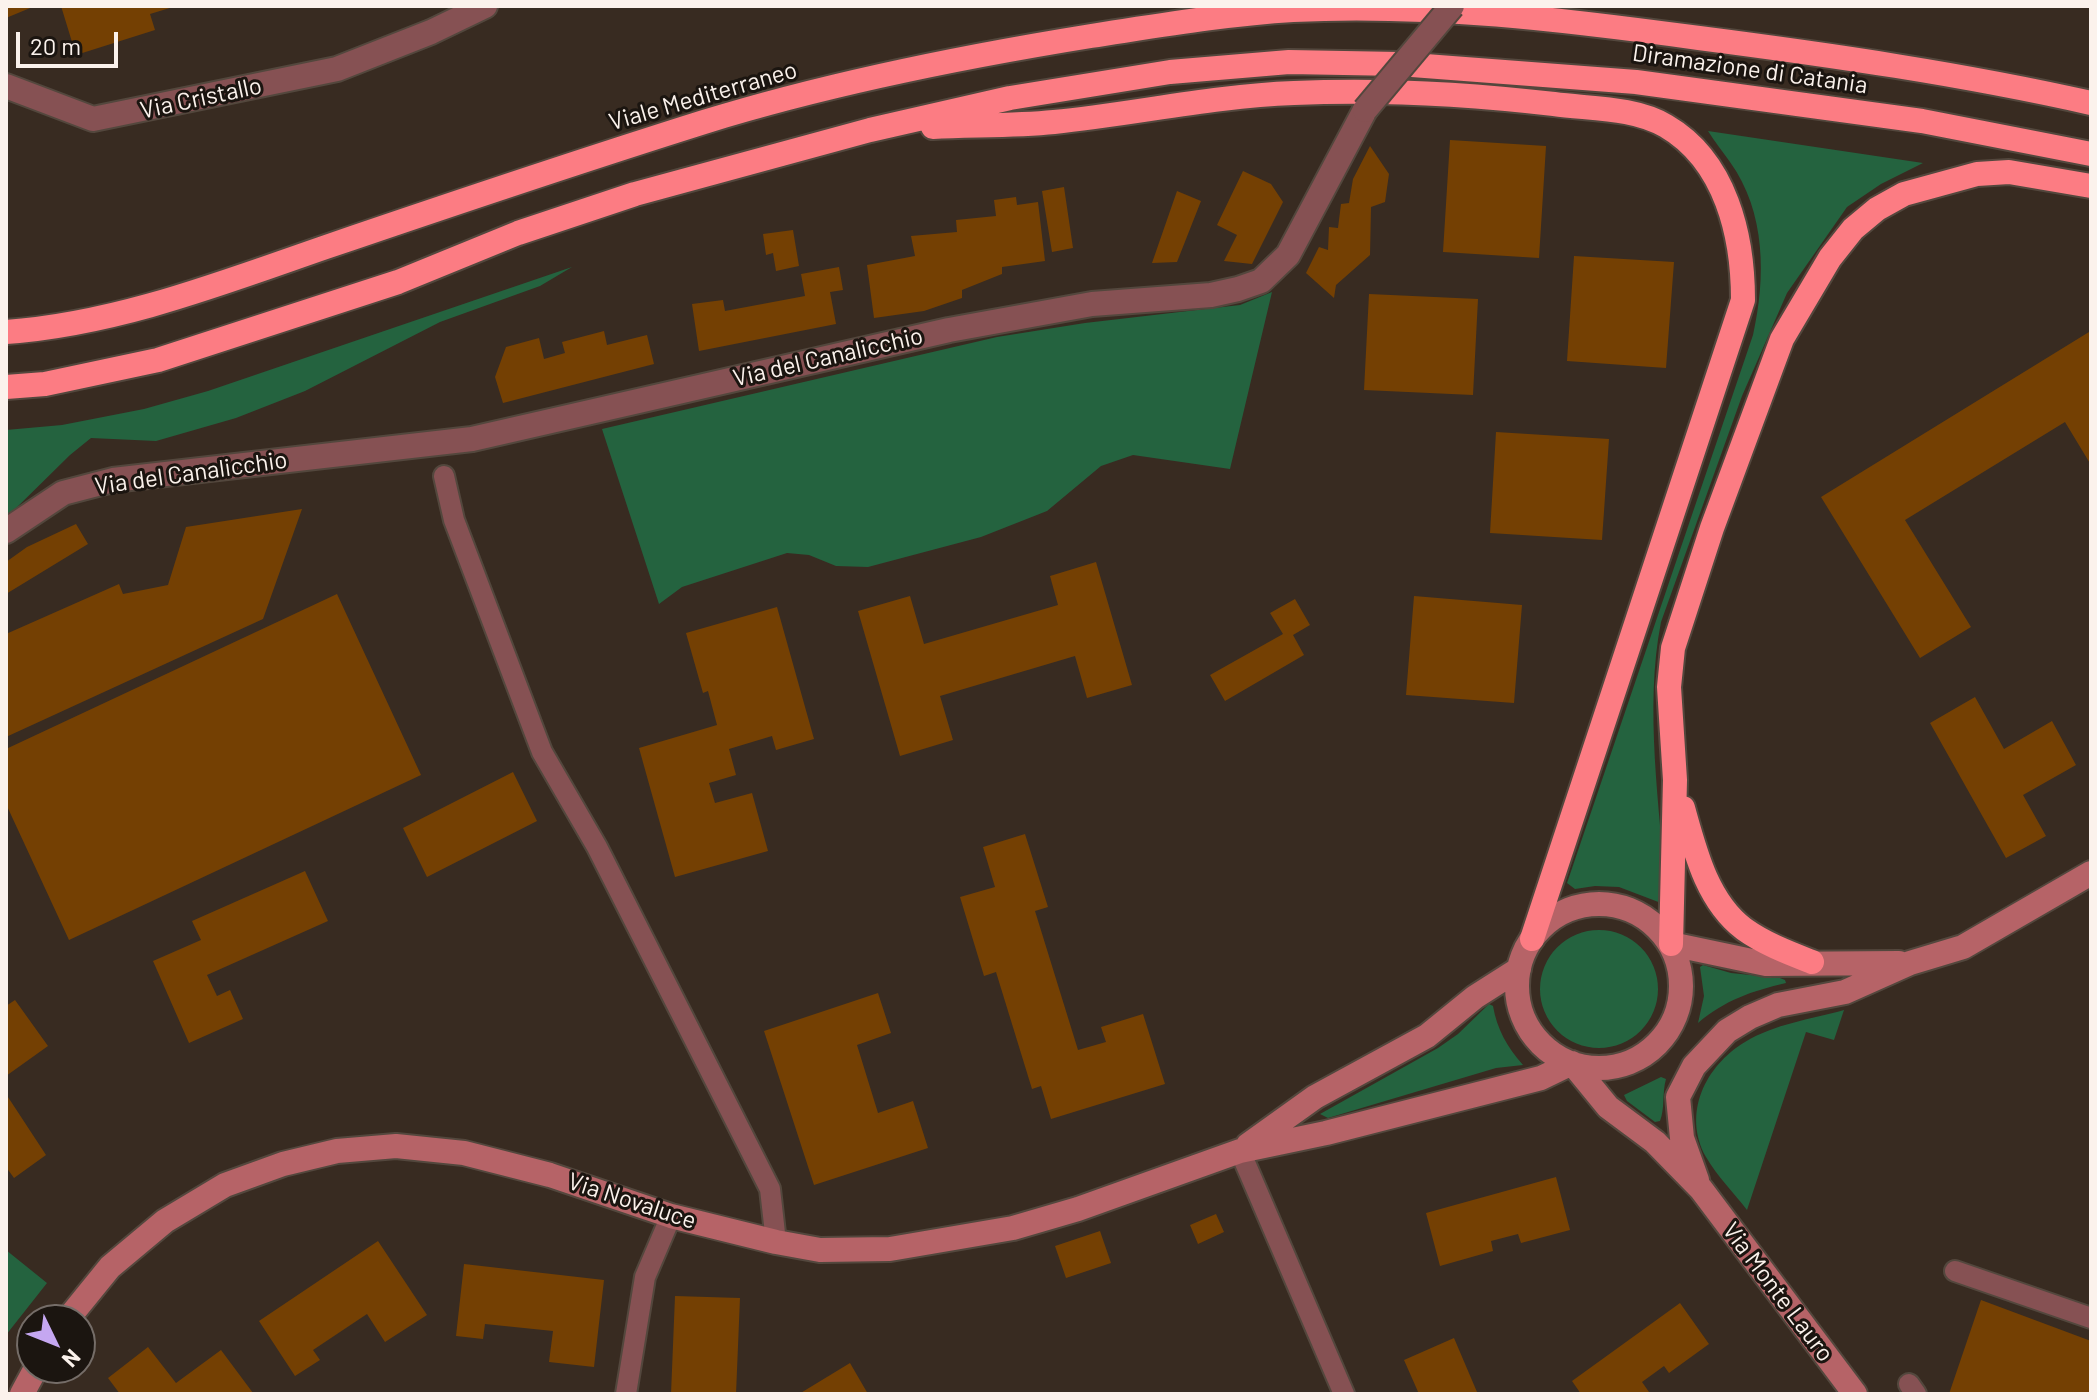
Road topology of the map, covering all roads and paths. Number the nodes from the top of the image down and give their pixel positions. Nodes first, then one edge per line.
1 (485, 6) edge
2 (1443, 8) edge
3 (6, 86) edge
4 (2091, 103) edge
5 (870, 130) junction
6 (2091, 154) edge
7 (2091, 186) edge
8 (6, 332) edge
9 (6, 387) edge
10 (444, 476) dead end
11 (6, 531) edge
12 (1675, 780) junction
13 (2091, 873) edge
14 (1532, 939) junction
15 (1671, 944) junction
16 (1812, 962) junction
17 (1910, 963) junction
18 (1519, 969) junction
19 (1572, 1063) junction
20 (1240, 1151) junction
21 (1701, 1189) junction
22 (671, 1216) junction
23 (776, 1242) junction
24 (1955, 1271) dead end
25 (80, 1304) edge
26 (2091, 1318) edge
27 (626, 1394) edge
28 (1344, 1394) edge
29 (1855, 1394) edge

1 - 3 street, Via Cristallo
2 - 4 highway, Diramazione di Catania
2 - 8 highway, Viale Mediterraneo
2 - 11 street, Via del Canalicchio, bridge
5 - 6 highway, Diramazione di Catania
5 - 9 highway
5 - 14 highway
7 - 12 highway
10 - 23 lane
12 - 15 highway
12 - 16 highway
13 - 17 main road
14 - 15 main road
14 - 18 main road
15 - 16 main road
15 - 19 main road
16 - 17 main road
17 - 21 main road
18 - 19 main road
18 - 20 main road
19 - 20 main road
19 - 21 main road
20 - 23 main road, Via Novaluce
20 - 28 lane
21 - 29 main road, Via Monte Lauro
22 - 23 main road, Via Novaluce
22 - 25 main road, Via Novaluce
22 - 27 lane
24 - 26 lane

